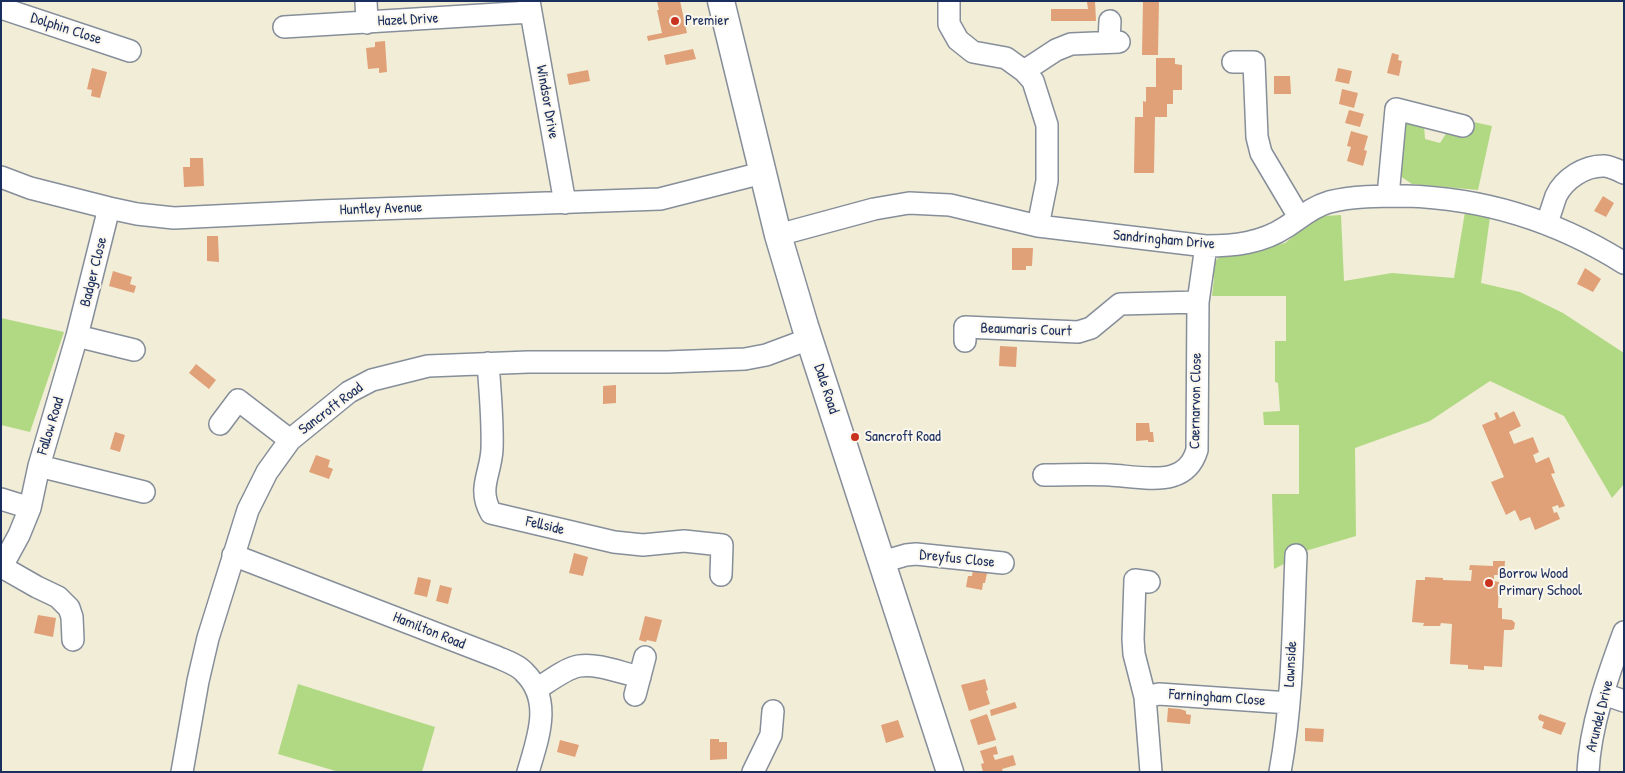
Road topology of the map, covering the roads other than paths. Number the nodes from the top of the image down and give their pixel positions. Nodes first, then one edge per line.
1 (366, 1) edge
2 (721, 1) edge
3 (949, 1) edge
4 (530, 7) edge
5 (1, 8) edge
6 (367, 23) junction
7 (284, 28) dead end
8 (1113, 35) dead end
9 (130, 51) dead end
10 (1233, 62) dead end
11 (1024, 70) junction
12 (1463, 126) dead end
13 (1624, 172) edge
14 (762, 173) junction
15 (1, 177) edge
16 (1388, 196) junction
17 (565, 203) junction
18 (109, 208) junction
19 (1299, 217) junction
20 (1547, 223) junction
21 (1038, 226) junction
22 (778, 235) junction
23 (1206, 246) junction
24 (1624, 263) edge
25 (1198, 302) junction
26 (965, 334) dead end
27 (77, 336) junction
28 (810, 339) junction
29 (134, 350) dead end
30 (488, 363) junction
31 (220, 424) dead end
32 (290, 440) junction
33 (39, 466) junction
34 (1044, 474) dead end
35 (144, 492) dead end
36 (1, 499) edge
37 (30, 508) junction
38 (233, 555) junction
39 (1296, 555) dead end
40 (882, 562) junction
41 (1003, 563) dead end
42 (2, 567) edge
43 (721, 575) dead end
44 (1149, 582) dead end
45 (1624, 632) edge
46 (72, 640) dead end
47 (640, 677) dead end
48 (537, 689) junction
49 (1604, 694) junction
50 (1146, 696) junction
51 (1289, 702) junction
52 (1624, 702) edge
53 (773, 711) dead end
54 (182, 772) edge
55 (528, 772) edge
56 (753, 772) edge
57 (950, 772) edge
58 (1151, 772) edge
59 (1280, 772) edge
60 (1588, 772) edge

1 - 6 street
2 - 14 main road, Dale Road
3 - 11 street
4 - 6 street, Hazel Drive
4 - 17 street, Windsor Drive
5 - 9 street, Dolphin Close
6 - 7 street, Hazel Drive
8 - 11 street
10 - 19 street
11 - 21 street
12 - 16 street
13 - 20 street
14 - 17 street, Huntley Avenue
14 - 22 main road, Dale Road
15 - 18 street, Huntley Avenue
16 - 19 street, Sandringham Drive
16 - 20 street, Sandringham Drive
17 - 18 street, Huntley Avenue
18 - 27 street, Badger Close
19 - 23 street, Sandringham Drive
20 - 24 street, Sandringham Drive
21 - 22 street, Sandringham Drive
21 - 23 street, Sandringham Drive
22 - 28 main road, Dale Road
23 - 25 street, Caernarvon Close
25 - 26 street, Beaumaris Court
25 - 34 street, Caernarvon Close
27 - 29 street
27 - 33 street, Fallow Road
28 - 30 street, Sancroft Road
28 - 40 main road, Dale Road
30 - 32 street, Sancroft Road
30 - 43 street, Fellside
31 - 32 street
32 - 38 street, Sancroft Road
33 - 35 street
33 - 37 street, Fallow Road
36 - 37 street
37 - 42 street, Fallow Road
38 - 48 street, Hamilton Road
38 - 54 street, Sancroft Road
39 - 51 street, Lawnside
40 - 41 street, Dreyfus Close
40 - 57 main road, Dale Road
42 - 46 street
44 - 50 street, Farningham Close
45 - 49 street, Arundel Drive
47 - 48 street
48 - 55 street, Hamilton Road
49 - 52 street
49 - 60 street, Arundel Drive
50 - 51 street, Farningham Close
50 - 58 street, Farningham Close
51 - 59 street, Lawnside
53 - 56 street

